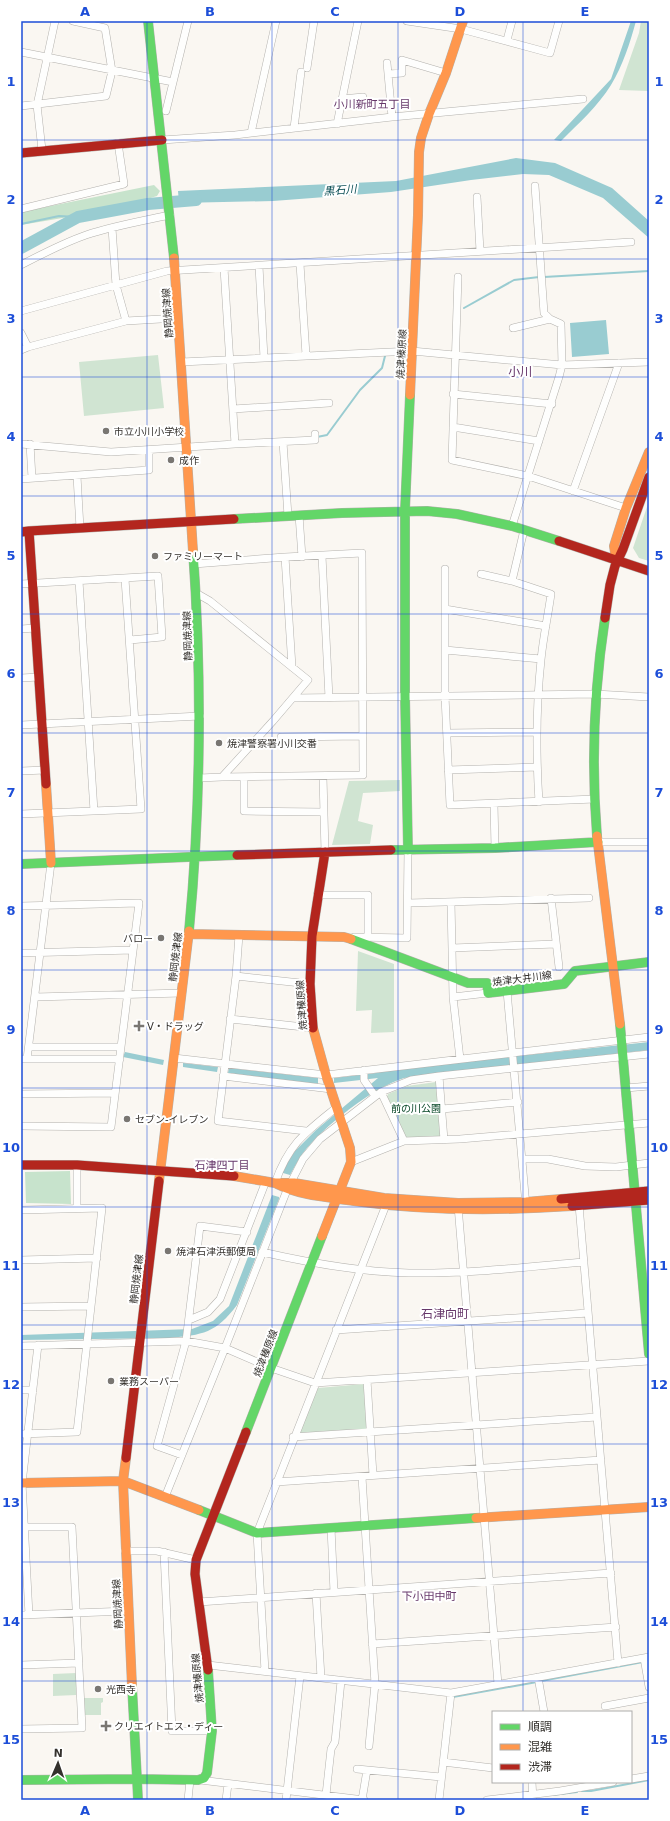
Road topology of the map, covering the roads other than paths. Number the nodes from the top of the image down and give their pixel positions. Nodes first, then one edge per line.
1 (55, 21) edge
2 (73, 21) edge
3 (148, 21) edge
4 (188, 21) edge
5 (276, 21) edge
6 (314, 21) edge
7 (358, 21) edge
8 (411, 21) edge
9 (512, 21) edge
10 (559, 21) edge
11 (462, 25) edge
12 (507, 40) junction
13 (21, 52) edge
14 (47, 57) junction
15 (387, 63) dead end
16 (112, 71) junction
17 (446, 73) junction
18 (388, 74) junction
19 (154, 78) junction
20 (173, 82) junction
21 (363, 97) dead end
22 (342, 99) junction
23 (583, 99) dead end
24 (38, 105) junction
25 (21, 106) edge
26 (166, 111) dead end
27 (429, 114) junction
28 (392, 117) junction
29 (337, 124) junction
30 (294, 128) junction
31 (251, 133) junction
32 (162, 140) junction
33 (118, 143) junction
34 (42, 150) junction
35 (21, 152) edge
36 (535, 186) dead end
37 (477, 196) dead end
38 (21, 209) edge
39 (170, 211) junction
40 (112, 228) junction
41 (631, 242) dead end
42 (540, 248) junction
43 (480, 252) junction
44 (416, 256) junction
45 (300, 264) junction
46 (21, 265) edge
47 (259, 266) junction
48 (224, 268) junction
49 (175, 271) junction
50 (458, 277) dead end
51 (116, 285) junction
52 (21, 310) edge
53 (178, 318) junction
54 (550, 319) junction
55 (126, 321) junction
56 (513, 328) dead end
57 (21, 333) edge
58 (24, 349) edge
59 (412, 351) junction
60 (306, 355) junction
61 (455, 355) junction
62 (264, 358) junction
63 (229, 360) junction
64 (181, 362) junction
65 (649, 362) edge
66 (619, 363) junction
67 (562, 365) junction
68 (453, 394) junction
69 (329, 403) dead end
70 (552, 404) junction
71 (233, 409) junction
72 (453, 427) junction
73 (315, 437) dead end
74 (539, 441) junction
75 (283, 442) junction
76 (21, 444) edge
77 (30, 444) junction
78 (235, 444) junction
79 (187, 447) junction
80 (149, 450) junction
81 (649, 452) edge
82 (77, 476) junction
83 (528, 476) junction
84 (649, 477) edge
85 (32, 478) junction
86 (21, 479) edge
87 (573, 491) junction
88 (626, 508) junction
89 (405, 510) junction
90 (299, 515) junction
91 (288, 516) junction
92 (192, 521) junction
93 (512, 526) junction
94 (80, 528) junction
95 (524, 530) junction
96 (25, 531) edge
97 (322, 556) junction
98 (302, 557) junction
99 (285, 558) junction
100 (616, 559) junction
101 (194, 564) junction
102 (445, 569) dead end
103 (649, 571) edge
104 (481, 574) dead end
105 (125, 579) junction
106 (79, 581) junction
107 (512, 581) junction
108 (33, 583) junction
109 (21, 584) edge
110 (196, 593) junction
111 (445, 609) junction
112 (546, 626) junction
113 (35, 628) junction
114 (21, 629) edge
115 (130, 640) junction
116 (445, 650) junction
117 (541, 659) junction
118 (292, 667) junction
119 (39, 677) junction
120 (21, 678) edge
121 (538, 694) junction
122 (595, 694) junction
123 (406, 696) junction
124 (445, 696) junction
125 (363, 697) junction
126 (649, 697) edge
127 (292, 698) junction
128 (329, 698) junction
129 (200, 716) junction
130 (134, 719) junction
131 (88, 721) junction
132 (42, 724) junction
133 (21, 725) edge
134 (537, 732) junction
135 (447, 733) junction
136 (363, 736) junction
137 (281, 737) dead end
138 (537, 768) junction
139 (45, 770) junction
140 (448, 770) junction
141 (21, 771) edge
142 (222, 777) junction
143 (323, 777) junction
144 (199, 778) junction
145 (244, 778) junction
146 (594, 799) junction
147 (539, 802) junction
148 (494, 804) junction
149 (94, 811) junction
150 (323, 812) junction
151 (21, 814) edge
152 (47, 814) junction
153 (598, 842) junction
154 (649, 842) edge
155 (495, 848) junction
156 (408, 850) junction
157 (325, 852) junction
158 (196, 857) junction
159 (51, 863) junction
160 (21, 864) edge
161 (317, 895) junction
162 (551, 898) junction
163 (589, 898) dead end
164 (450, 902) junction
165 (408, 903) junction
166 (46, 905) junction
167 (21, 906) edge
168 (189, 934) junction
169 (238, 936) junction
170 (312, 936) junction
171 (344, 937) junction
172 (368, 937) junction
173 (556, 944) junction
174 (452, 948) junction
175 (132, 950) junction
176 (40, 952) junction
177 (21, 953) edge
178 (649, 962) edge
179 (559, 967) dead end
180 (613, 967) junction
181 (236, 976) junction
182 (453, 978) junction
183 (310, 984) junction
184 (507, 991) junction
185 (182, 993) junction
186 (488, 993) junction
187 (128, 994) junction
188 (35, 997) junction
189 (453, 997) junction
190 (230, 1019) junction
191 (313, 1028) junction
192 (649, 1037) edge
193 (621, 1040) junction
194 (121, 1047) junction
195 (29, 1048) junction
196 (514, 1053) junction
197 (649, 1054) edge
198 (623, 1056) junction
199 (174, 1058) junction
200 (24, 1059) edge
201 (120, 1059) junction
202 (460, 1059) junction
203 (225, 1064) junction
204 (515, 1068) junction
205 (223, 1076) junction
206 (439, 1076) junction
207 (365, 1077) junction
208 (328, 1081) junction
209 (649, 1086) edge
210 (626, 1088) junction
211 (115, 1093) junction
212 (21, 1094) edge
213 (377, 1094) junction
214 (518, 1102) junction
215 (337, 1108) junction
216 (442, 1109) junction
217 (342, 1121) junction
218 (649, 1123) edge
219 (629, 1124) junction
220 (21, 1126) edge
221 (306, 1131) junction
222 (520, 1133) junction
223 (444, 1140) junction
224 (404, 1141) junction
225 (523, 1159) junction
226 (351, 1162) junction
227 (649, 1163) edge
228 (634, 1164) junction
229 (21, 1165) edge
230 (77, 1165) junction
231 (160, 1171) junction
232 (270, 1182) junction
233 (289, 1186) junction
234 (649, 1192) edge
235 (339, 1195) junction
236 (637, 1196) junction
237 (649, 1200) edge
238 (386, 1205) junction
239 (526, 1205) junction
240 (579, 1205) junction
241 (458, 1207) junction
242 (77, 1208) junction
243 (21, 1210) edge
244 (247, 1232) junction
245 (262, 1252) junction
246 (97, 1258) junction
247 (21, 1260) edge
248 (584, 1262) junction
249 (312, 1264) junction
250 (360, 1270) junction
251 (463, 1272) junction
252 (90, 1306) junction
253 (21, 1307) edge
254 (588, 1313) junction
255 (189, 1320) junction
256 (467, 1322) junction
257 (336, 1330) junction
258 (187, 1340) junction
259 (139, 1341) junction
260 (86, 1343) junction
261 (38, 1345) junction
262 (21, 1346) edge
263 (226, 1348) junction
264 (649, 1354) edge
265 (649, 1361) edge
266 (593, 1365) junction
267 (271, 1368) junction
268 (471, 1374) junction
269 (367, 1380) junction
270 (315, 1383) junction
271 (21, 1390) edge
272 (33, 1390) junction
273 (597, 1417) junction
274 (476, 1426) junction
275 (370, 1432) junction
276 (25, 1434) edge
277 (293, 1437) junction
278 (182, 1455) junction
279 (601, 1460) junction
280 (479, 1468) junction
281 (373, 1476) junction
282 (362, 1477) junction
283 (123, 1481) junction
284 (276, 1482) junction
285 (21, 1483) edge
286 (165, 1497) junction
287 (649, 1507) edge
288 (605, 1509) junction
289 (213, 1515) junction
290 (483, 1518) junction
291 (366, 1525) junction
292 (23, 1528) edge
293 (331, 1528) junction
294 (257, 1533) junction
295 (125, 1551) junction
296 (164, 1552) junction
297 (196, 1560) junction
298 (24, 1568) edge
299 (611, 1573) junction
300 (489, 1582) junction
301 (369, 1590) junction
302 (334, 1592) junction
303 (316, 1593) junction
304 (260, 1597) junction
305 (199, 1602) junction
306 (128, 1611) junction
307 (76, 1613) junction
308 (25, 1615) edge
309 (616, 1627) junction
310 (494, 1635) junction
311 (372, 1644) junction
312 (647, 1658) edge
313 (79, 1663) junction
314 (618, 1663) junction
315 (208, 1664) junction
316 (21, 1665) edge
317 (265, 1672) junction
318 (300, 1676) junction
319 (538, 1677) junction
320 (321, 1678) junction
321 (341, 1681) junction
322 (375, 1684) junction
323 (498, 1684) junction
324 (649, 1687) edge
325 (451, 1693) junction
326 (649, 1698) edge
327 (605, 1706) dead end
328 (544, 1711) edge
329 (21, 1729) edge
330 (212, 1731) junction
331 (369, 1746) dead end
332 (443, 1762) junction
333 (492, 1768) edge
334 (357, 1769) dead end
335 (366, 1770) junction
336 (649, 1776) edge
337 (441, 1777) junction
338 (137, 1779) junction
339 (632, 1779) edge
340 (21, 1780) edge
341 (194, 1780) junction
342 (532, 1783) edge
343 (607, 1783) edge
344 (228, 1784) junction
345 (287, 1790) junction
346 (326, 1795) junction
347 (532, 1797) edge
348 (513, 1798) edge
349 (343, 1799) edge
350 (138, 1800) edge
351 (188, 1800) edge
352 (226, 1800) edge
353 (286, 1800) edge
354 (363, 1800) edge
355 (439, 1800) edge
356 (487, 1800) edge

1 - 14 street
2 - 16 street
3 - 19 street, 静岡焼津線
4 - 20 street
5 - 31 street
6 - 30 street
7 - 22 street
8 - 11 street
9 - 12 street
10 - 12 street
11 - 12 street
11 - 17 street, 焼津榛原線
13 - 14 street
14 - 16 street
14 - 24 street
15 - 18 street
16 - 19 street
16 - 24 street
17 - 18 street
17 - 27 street, 焼津榛原線
18 - 28 street
19 - 20 street
19 - 32 street, 静岡焼津線
20 - 26 street
21 - 22 street
22 - 29 street
23 - 27 street
24 - 25 street
24 - 34 street
27 - 28 street
27 - 44 street, 焼津榛原線
28 - 29 street
29 - 30 street
30 - 31 street
31 - 32 street
32 - 33 street
32 - 39 street, 静岡焼津線
33 - 34 street
33 - 38 street
34 - 35 street
36 - 42 street
37 - 43 street
39 - 40 street
39 - 49 street, 静岡焼津線
40 - 46 street
40 - 51 street
41 - 42 street
42 - 43 street
42 - 54 street
43 - 44 street
44 - 45 street
44 - 59 street, 焼津榛原線
45 - 47 street
45 - 60 street
47 - 48 street
47 - 62 street
48 - 49 street
48 - 63 street
49 - 51 street
49 - 53 street, 静岡焼津線
50 - 61 street
51 - 52 street
51 - 55 street
53 - 55 street
53 - 64 street, 静岡焼津線
54 - 56 street
54 - 67 street
55 - 58 street
57 - 58 street
59 - 60 street
59 - 61 street
59 - 89 street, 焼津榛原線
60 - 62 street
61 - 67 street
61 - 68 street
62 - 63 street
63 - 64 street
63 - 71 street
64 - 79 street, 静岡焼津線
65 - 66 street
66 - 67 street
66 - 87 street
67 - 70 street
68 - 70 street
68 - 72 street
69 - 71 street
70 - 74 street
71 - 78 street
72 - 74 street
72 - 83 street
73 - 75 street
74 - 83 street
75 - 78 street
75 - 91 street
76 - 77 street
77 - 80 street
77 - 85 street
78 - 79 street
79 - 80 street
79 - 92 street, 静岡焼津線
80 - 82 street
81 - 88 street
82 - 85 street
82 - 94 street
83 - 87 street
83 - 93 street
84 - 100 street
85 - 86 street
87 - 88 street
88 - 100 street
89 - 90 street
89 - 93 street
89 - 123 street, 焼津榛原線
90 - 91 street
90 - 98 street
91 - 92 street
92 - 94 street
92 - 101 street, 静岡焼津線
93 - 95 street
94 - 96 street
95 - 100 street
95 - 107 street
96 - 108 street
97 - 98 street
97 - 125 street
97 - 128 street
98 - 99 street
99 - 101 street
99 - 118 street
100 - 103 street
100 - 122 street
101 - 110 street, 静岡焼津線
102 - 111 street
104 - 107 street
105 - 106 street
105 - 115 street
105 - 115 street
106 - 108 street
106 - 131 street
107 - 112 street
108 - 109 street
108 - 113 street
110 - 118 street
110 - 129 street, 静岡焼津線
111 - 112 street
111 - 116 street
112 - 117 street
113 - 114 street
113 - 119 street
115 - 130 street
116 - 117 street
116 - 124 street
117 - 121 street
118 - 127 street
119 - 120 street
119 - 132 street
121 - 122 street
121 - 124 street
121 - 134 street
122 - 126 street
122 - 146 street
123 - 124 street
123 - 125 street
123 - 156 street, 焼津榛原線
124 - 135 street
125 - 128 street
125 - 136 street
127 - 128 street
127 - 142 street
129 - 130 street
129 - 144 street, 静岡焼津線
130 - 131 street
130 - 149 street
131 - 132 street
131 - 149 street
132 - 133 street
132 - 139 street
134 - 135 street
134 - 138 street
135 - 140 street
136 - 137 street
136 - 143 street
138 - 140 street
138 - 147 street
139 - 141 street
139 - 152 street
140 - 148 street
142 - 144 street
142 - 145 street
143 - 145 street
143 - 150 street
144 - 158 street, 静岡焼津線
145 - 150 street
146 - 147 street
146 - 153 street
147 - 148 street
148 - 155 street
149 - 152 street
150 - 157 street
151 - 152 street
152 - 159 street
153 - 154 street
153 - 155 street
153 - 180 street
155 - 156 street
156 - 157 street
156 - 165 street
157 - 158 street
157 - 161 street, 焼津榛原線
158 - 159 street
158 - 168 street, 静岡焼津線
159 - 160 street
159 - 166 street
161 - 170 street, 焼津榛原線
161 - 172 street
162 - 163 street
162 - 164 street
162 - 173 street
164 - 165 street
164 - 174 street
165 - 172 street
166 - 167 street
166 - 175 street
166 - 176 street
168 - 169 street, 焼津大井川線
168 - 185 street, 静岡焼津線
169 - 170 street, 焼津大井川線
169 - 181 street
170 - 171 street, 焼津大井川線
170 - 183 street, 焼津榛原線
171 - 172 street
171 - 182 street, 焼津大井川線
173 - 174 street
173 - 179 street
174 - 182 street
175 - 176 street
175 - 187 street
176 - 177 street
176 - 188 street
178 - 180 street, 焼津大井川線
180 - 184 street, 焼津大井川線
180 - 193 street
181 - 183 street
181 - 190 street
182 - 186 street, 焼津大井川線
182 - 189 street
183 - 191 street, 焼津榛原線
184 - 186 street, 焼津大井川線
184 - 196 street
185 - 187 street
185 - 199 street, 静岡焼津線
186 - 189 street
187 - 188 street
187 - 194 street
188 - 195 street
189 - 202 street
190 - 191 street
190 - 203 street
191 - 208 street, 焼津榛原線
192 - 193 street
193 - 196 street
193 - 198 street
194 - 195 street
194 - 201 street
195 - 200 street
196 - 202 street
196 - 204 street
197 - 198 street
198 - 204 street
198 - 210 street
199 - 203 street
199 - 231 street, 静岡焼津線
200 - 201 street
201 - 211 street
202 - 207 street
203 - 205 street
203 - 208 street
204 - 206 street
204 - 214 street
205 - 208 street
205 - 221 street
206 - 213 street
206 - 216 street
207 - 208 street
207 - 213 street
208 - 215 street, 焼津榛原線
209 - 210 street
210 - 219 street
211 - 212 street
211 - 220 street
213 - 217 street
213 - 224 street
214 - 216 street
214 - 222 street
215 - 217 street, 焼津榛原線
215 - 221 street
216 - 223 street
217 - 226 street, 焼津榛原線
217 - 233 street
218 - 219 street
219 - 222 street
219 - 228 street
221 - 232 street
222 - 223 street
222 - 225 street
223 - 224 street
224 - 226 street
225 - 228 street
225 - 239 street
226 - 235 street, 焼津榛原線
227 - 228 street
228 - 236 street
229 - 230 street
230 - 231 street
230 - 242 street
231 - 232 street
231 - 259 street, 静岡焼津線
232 - 233 street
232 - 244 street
233 - 235 street
233 - 245 street
234 - 236 street
235 - 238 street
235 - 241 street
235 - 249 street, 焼津榛原線
236 - 237 street
236 - 239 street
236 - 240 street
236 - 264 street
238 - 241 street
238 - 250 street
239 - 240 street
239 - 241 street
240 - 248 street
241 - 251 street
242 - 243 street
242 - 246 street
244 - 255 street
244 - 255 street
245 - 249 street
245 - 263 street
246 - 247 street
246 - 252 street
248 - 251 street
248 - 254 street
249 - 250 street
249 - 267 street, 焼津榛原線
250 - 251 street
250 - 257 street
251 - 256 street
252 - 253 street
252 - 260 street
254 - 256 street
254 - 266 street
255 - 258 street
256 - 257 street
256 - 268 street
257 - 270 street
258 - 259 street
258 - 263 street
258 - 278 street
259 - 260 street
259 - 283 street, 静岡焼津線
260 - 261 street
260 - 276 street
261 - 262 street
261 - 272 street
263 - 267 street
263 - 278 street
265 - 266 street
266 - 268 street
266 - 273 street
267 - 270 street
267 - 289 street, 焼津榛原線
268 - 269 street
268 - 274 street
269 - 270 street
269 - 275 street
270 - 277 street
271 - 272 street
272 - 276 street
273 - 274 street
273 - 279 street
274 - 275 street
274 - 280 street
275 - 277 street
275 - 281 street
276 - 285 street
277 - 284 street
278 - 286 street
279 - 280 street
279 - 288 street
280 - 281 street
280 - 290 street
281 - 282 street
282 - 284 street
282 - 291 street
283 - 285 street
283 - 286 street
283 - 295 street, 静岡焼津線
284 - 294 street
285 - 292 street
286 - 289 street
287 - 288 street
288 - 290 street
288 - 299 street
289 - 294 street
289 - 297 street, 焼津榛原線
290 - 291 street
290 - 300 street
291 - 293 street
291 - 301 street
292 - 298 street
292 - 307 street
293 - 294 street
293 - 302 street
294 - 304 street
295 - 296 street
295 - 306 street, 静岡焼津線
296 - 297 street
296 - 330 street
297 - 305 street, 焼津榛原線
298 - 308 street
299 - 300 street
299 - 309 street
300 - 301 street
300 - 310 street
301 - 302 street
301 - 311 street
302 - 303 street
303 - 304 street
303 - 320 street
304 - 305 street
304 - 317 street
305 - 315 street, 焼津榛原線
306 - 307 street
306 - 338 street, 静岡焼津線
307 - 308 street
307 - 313 street
309 - 310 street
309 - 314 street
310 - 311 street
310 - 323 street
311 - 322 street
312 - 314 street
312 - 324 street
313 - 316 street
313 - 329 street
314 - 319 street
315 - 317 street
315 - 330 street, 焼津榛原線
317 - 318 street
318 - 320 street
318 - 345 street
319 - 323 street
319 - 328 street
320 - 321 street
321 - 322 street
321 - 346 street
322 - 325 street
322 - 331 street
323 - 325 street
325 - 332 street
326 - 327 street
330 - 341 street, 焼津榛原線
332 - 333 street
332 - 337 street
334 - 335 street
335 - 337 street
335 - 354 street
336 - 339 street
337 - 355 street
338 - 340 street
338 - 341 street
338 - 350 street
341 - 344 street
341 - 351 street
342 - 347 street
343 - 347 street
344 - 345 street
344 - 352 street
345 - 346 street
345 - 353 street
346 - 349 street
347 - 348 street
348 - 356 street
349 - 354 street

